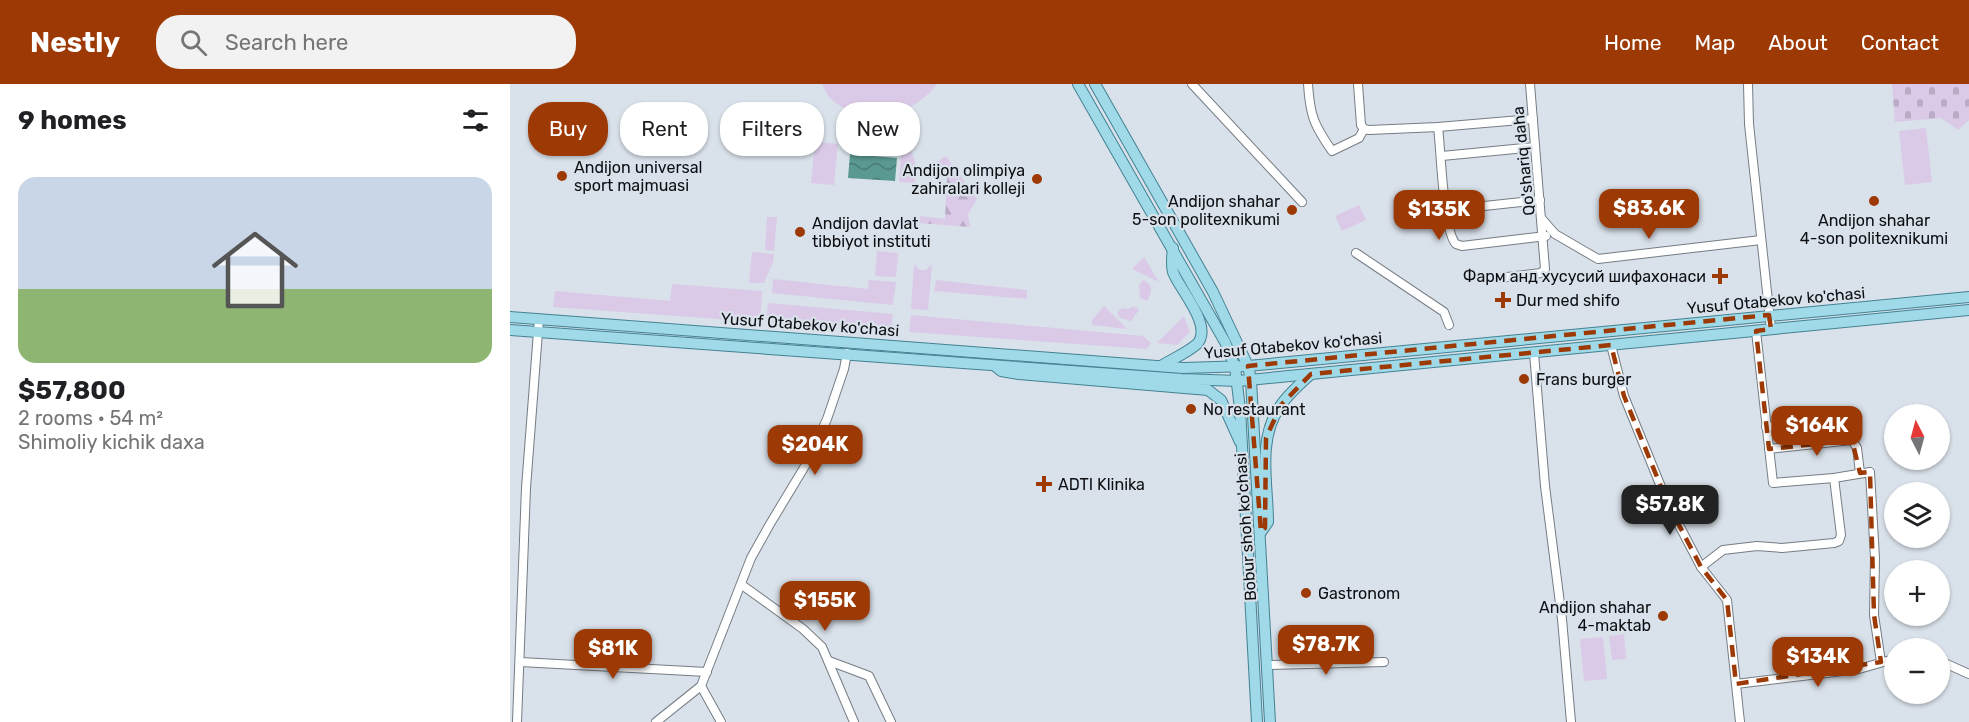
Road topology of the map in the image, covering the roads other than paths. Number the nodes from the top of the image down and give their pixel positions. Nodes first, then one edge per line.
1 (1078, 84) edge
2 (1095, 84) edge
3 (1192, 84) edge
4 (1308, 84) edge
5 (1358, 84) edge
6 (1530, 84) edge
7 (1748, 84) edge
8 (1533, 119) junction
9 (1438, 127) junction
10 (1364, 129) junction
11 (1535, 147) junction
12 (1442, 156) junction
13 (1540, 200) junction
14 (1302, 202) dead end
15 (1446, 210) junction
16 (1541, 218) junction
17 (1555, 234) junction
18 (1542, 237) junction
19 (1761, 240) junction
20 (1173, 248) junction
21 (1356, 253) dead end
22 (1498, 278) dead end
23 (1969, 297) edge
24 (1969, 310) edge
25 (1769, 315) junction
26 (510, 317) edge
27 (539, 319) junction
28 (1449, 325) dead end
29 (1771, 329) junction
30 (510, 330) edge
31 (1756, 331) junction
32 (538, 332) junction
33 (1611, 345) junction
34 (847, 353) junction
35 (1534, 353) junction
36 (993, 364) junction
37 (1161, 366) junction
38 (1248, 366) junction
39 (1235, 367) junction
40 (1311, 374) junction
41 (1251, 380) junction
42 (1238, 381) junction
43 (1853, 418) dead end
44 (1766, 427) junction
45 (1242, 447) junction
46 (1769, 449) junction
47 (1860, 473) junction
48 (1834, 478) junction
49 (1261, 532) junction
50 (1701, 567) junction
51 (742, 585) junction
52 (829, 661) junction
53 (1884, 661) edge
54 (520, 662) junction
55 (1384, 662) dead end
56 (1881, 662) junction
57 (1268, 665) junction
58 (1950, 665) edge
59 (707, 672) junction
60 (1969, 674) edge
61 (1736, 684) junction
62 (701, 686) junction
63 (516, 722) edge
64 (656, 722) edge
65 (721, 722) edge
66 (854, 722) edge
67 (891, 722) edge
68 (1257, 722) edge
69 (1270, 722) edge
70 (1570, 722) edge
71 (1740, 722) edge

1 - 20 main road
2 - 38 main road, Bobur shoh ko'chasi
3 - 14 street
4 - 10 street
5 - 10 street
6 - 8 street, Qo'shariq daha
7 - 19 street
8 - 9 street
8 - 11 street, Qo'shariq daha
9 - 10 street
9 - 12 street
11 - 12 street
11 - 13 street, Qo'shariq daha
12 - 15 street
13 - 15 street
13 - 16 street, Qo'shariq daha
15 - 18 street
16 - 17 street, Qo'shariq daha
16 - 18 street
17 - 18 street
17 - 19 street, Qo'shariq daha
18 - 22 street
19 - 25 street
20 - 37 main road
20 - 39 main road
21 - 28 street
23 - 25 main road, Yusuf Otabekov ko'chasi
24 - 29 main road, Yusuf Otabekov ko'chasi
25 - 29 street
25 - 38 main road, Yusuf Otabekov ko'chasi
26 - 27 main road, Yusuf Otabekov ko'chasi
27 - 32 street
27 - 37 main road, Yusuf Otabekov ko'chasi
29 - 31 main road, Yusuf Otabekov ko'chasi
30 - 32 main road, Yusuf Otabekov ko'chasi
31 - 33 main road, Yusuf Otabekov ko'chasi
31 - 44 street
32 - 34 main road, Yusuf Otabekov ko'chasi
32 - 54 street
33 - 35 main road, Yusuf Otabekov ko'chasi
33 - 50 street
34 - 36 main road, Yusuf Otabekov ko'chasi
34 - 51 street
35 - 40 main road, Yusuf Otabekov ko'chasi
35 - 70 street
36 - 42 main road, Yusuf Otabekov ko'chasi
36 - 45 main road
37 - 39 main road, Yusuf Otabekov ko'chasi
38 - 39 main road, Yusuf Otabekov ko'chasi
38 - 41 main road, Bobur shoh ko'chasi
39 - 42 main road
40 - 41 main road, Yusuf Otabekov ko'chasi
40 - 49 main road
41 - 42 main road, Yusuf Otabekov ko'chasi
41 - 49 main road, Bobur shoh ko'chasi
42 - 45 main road
43 - 44 street
44 - 46 street
45 - 68 main road
46 - 47 street
46 - 48 street
47 - 48 street
47 - 56 street
48 - 50 street
49 - 57 main road, Bobur shoh ko'chasi
50 - 61 street
51 - 52 street
51 - 59 street
52 - 66 street
52 - 67 street
53 - 56 street
54 - 59 street
54 - 63 street
55 - 57 street
56 - 61 street
57 - 69 main road, Bobur shoh ko'chasi
58 - 60 street
59 - 62 street
61 - 71 street
62 - 64 street
62 - 65 street

